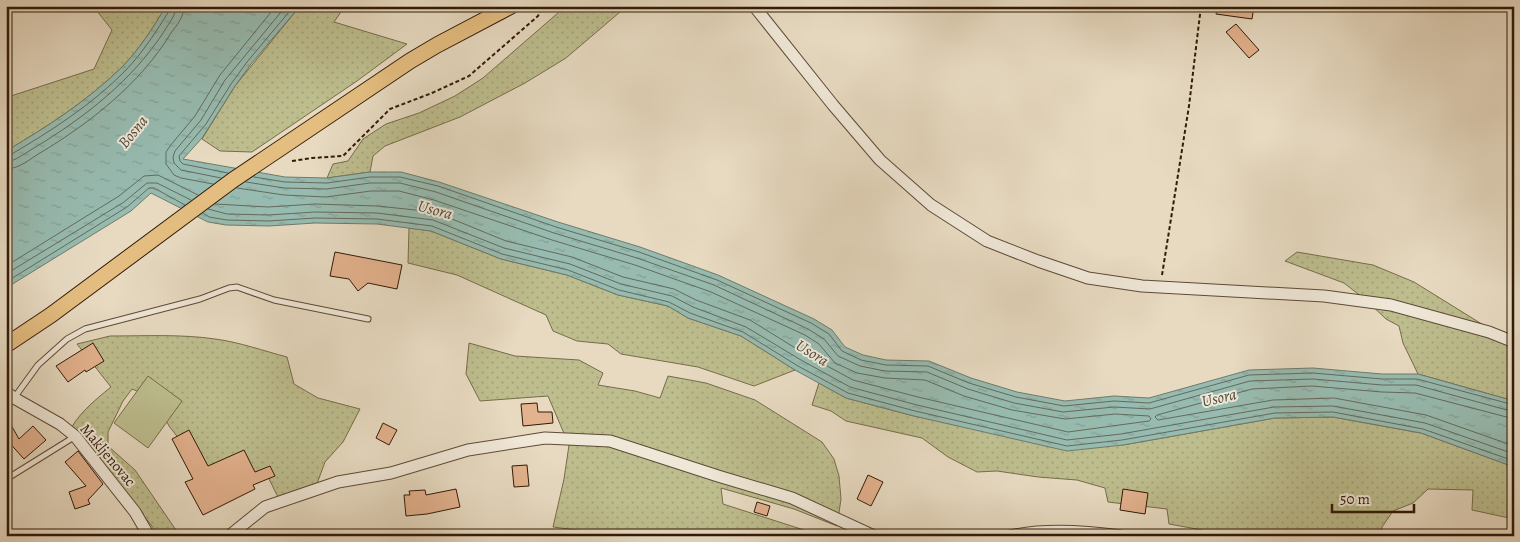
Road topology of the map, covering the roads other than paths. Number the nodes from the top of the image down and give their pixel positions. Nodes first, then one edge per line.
1 (511, 6) edge
2 (754, 6) edge
3 (368, 319) dead end
4 (1514, 342) edge
5 (6, 345) edge
6 (9, 394) edge
7 (74, 436) junction
8 (8, 478) dead end
9 (149, 536) edge
10 (229, 536) edge
11 (874, 536) edge
12 (1010, 536) edge
13 (1120, 536) edge

1 - 5 main road
2 - 4 street
3 - 6 lane
6 - 7 street, Makljenovac
7 - 8 lane
7 - 9 street, Makljenovac
10 - 11 street
12 - 13 street

